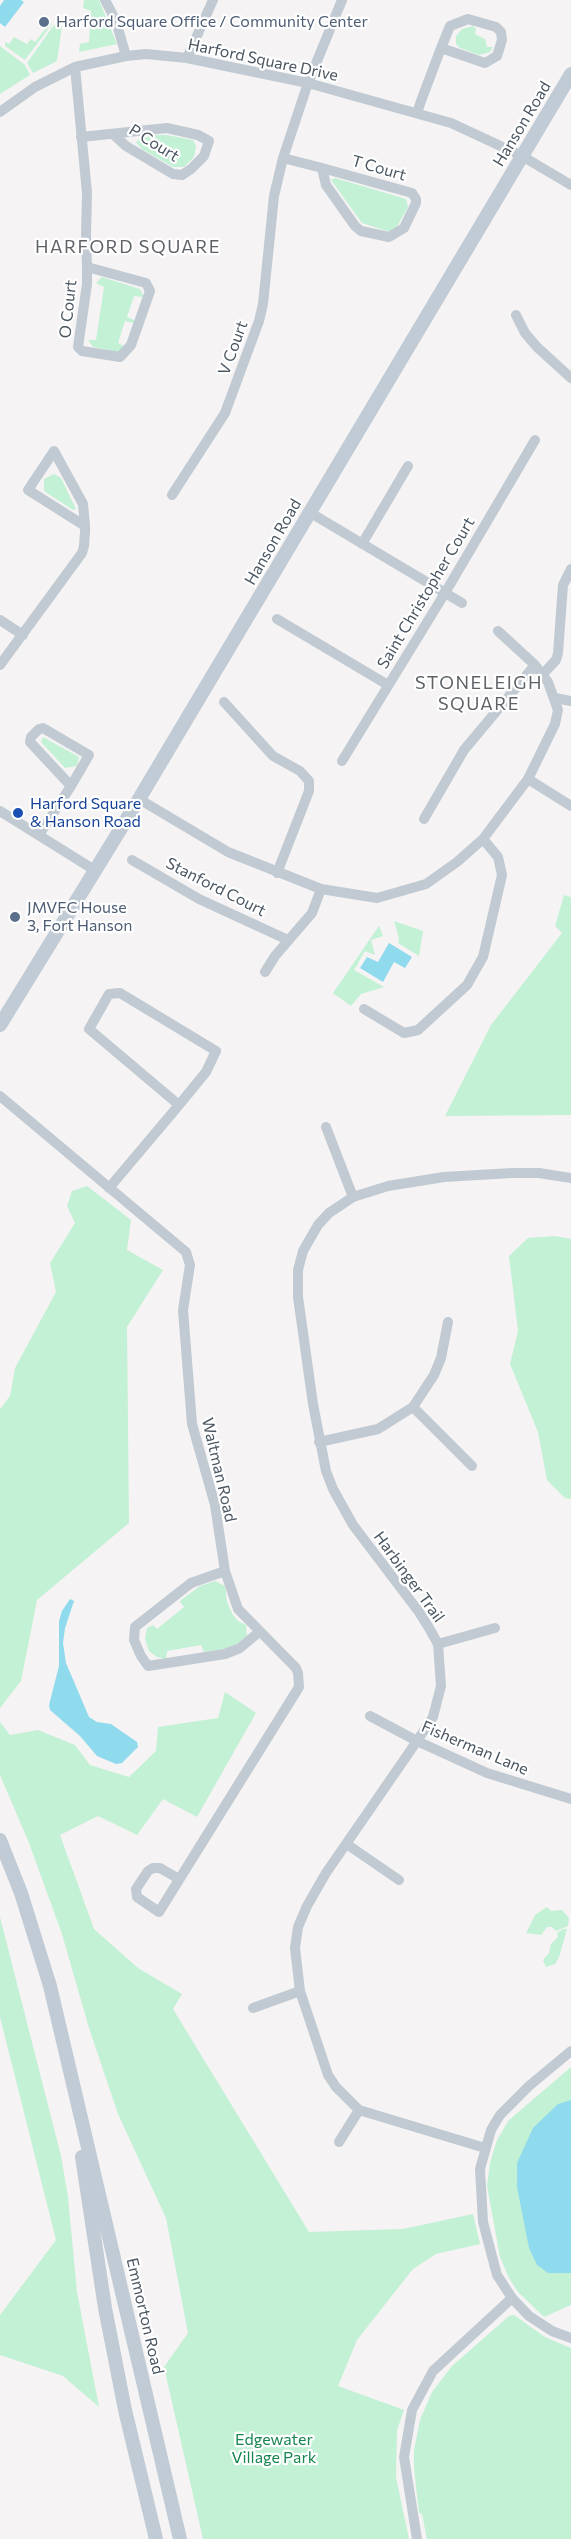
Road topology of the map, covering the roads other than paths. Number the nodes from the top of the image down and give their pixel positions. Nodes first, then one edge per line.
1 (105, 0) edge
2 (213, 0) edge
3 (342, 0) edge
4 (441, 48) junction
5 (126, 56) junction
6 (187, 58) junction
7 (75, 67) junction
8 (571, 74) edge
9 (308, 83) junction
10 (0, 112) edge
11 (417, 113) junction
12 (113, 134) junction
13 (81, 137) junction
14 (522, 156) junction
15 (283, 158) junction
16 (322, 168) junction
17 (571, 185) edge
18 (87, 267) junction
19 (516, 315) dead end
20 (571, 378) edge
21 (535, 440) dead end
22 (408, 466) dead end
23 (172, 495) dead end
24 (309, 512) junction
25 (85, 526) junction
26 (362, 544) junction
27 (571, 569) edge
28 (446, 593) junction
29 (462, 603) dead end
30 (278, 619) dead end
31 (0, 620) edge
32 (498, 631) dead end
33 (23, 635) junction
34 (0, 665) edge
35 (535, 665) junction
36 (543, 674) junction
37 (388, 685) junction
38 (555, 698) junction
39 (571, 701) edge
40 (224, 702) dead end
41 (342, 761) dead end
42 (528, 779) junction
43 (71, 786) junction
44 (139, 799) junction
45 (571, 806) edge
46 (0, 811) edge
47 (424, 819) dead end
48 (39, 835) junction
49 (483, 839) junction
50 (132, 860) dead end
51 (96, 871) junction
52 (277, 873) junction
53 (321, 889) junction
54 (288, 940) junction
55 (265, 972) dead end
56 (364, 1009) dead end
57 (0, 1025) edge
58 (0, 1096) edge
59 (179, 1105) junction
60 (326, 1127) dead end
61 (571, 1178) edge
62 (109, 1188) junction
63 (353, 1197) junction
64 (448, 1322) dead end
65 (413, 1407) junction
66 (319, 1442) junction
67 (472, 1466) dead end
68 (225, 1571) junction
69 (495, 1628) dead end
70 (259, 1632) junction
71 (438, 1644) junction
72 (370, 1716) dead end
73 (417, 1741) junction
74 (571, 1799) edge
75 (0, 1840) edge
76 (348, 1845) junction
77 (179, 1879) dead end
78 (399, 1880) dead end
79 (300, 1992) junction
80 (253, 2008) dead end
81 (571, 2051) edge
82 (77, 2101) junction
83 (359, 2110) junction
84 (339, 2142) dead end
85 (484, 2148) junction
86 (512, 2298) junction
87 (571, 2338) edge
88 (156, 2539) edge
89 (180, 2539) edge
90 (417, 2539) edge

1 - 5 street
2 - 6 street
3 - 9 street, V Court
4 - 4 street
4 - 11 street
5 - 6 street, Harford Square Drive
5 - 7 street, Harford Square Drive
6 - 9 street, Harford Square Drive
7 - 10 street, Harford Square Drive
7 - 13 street, O Court
8 - 14 main road, Hanson Road
9 - 11 street, Harford Square Drive
9 - 15 street, V Court
11 - 14 street, Harford Square Drive
12 - 12 street, P Court
12 - 13 street, P Court
13 - 18 street, O Court
14 - 17 street, Harford Square Drive
14 - 24 main road, Hanson Road
15 - 16 street, T Court
15 - 23 street, V Court
16 - 16 street, T Court
18 - 18 street, O Court
19 - 20 street
21 - 28 street, Saint Christopher Court
22 - 26 street
24 - 26 street
24 - 44 main road, Hanson Road
25 - 25 street
25 - 33 street
26 - 28 street
27 - 36 street
28 - 29 street
28 - 37 street, Saint Christopher Court
30 - 37 street
31 - 33 street
32 - 35 street
33 - 34 street
35 - 36 street
35 - 47 street
36 - 38 street
37 - 41 street, Saint Christopher Court
38 - 39 street
38 - 42 street
40 - 52 street
42 - 45 street
42 - 49 street
43 - 43 street
43 - 48 street
44 - 51 main road, Hanson Road
44 - 52 street
46 - 48 street
48 - 51 street
49 - 53 street
49 - 56 street
50 - 54 street, Stanford Court
51 - 57 main road, Hanson Road
52 - 53 street
53 - 54 street
54 - 55 street
58 - 62 street, Waltman Road
59 - 59 street
59 - 62 street
60 - 63 street
61 - 63 street, Harbinger Trail
62 - 68 street, Waltman Road
63 - 66 street, Harbinger Trail
64 - 65 street
65 - 66 street
65 - 67 street
66 - 71 street, Harbinger Trail
68 - 70 street, Waltman Road
68 - 70 street
69 - 71 street
70 - 77 street, Waltman Road
71 - 73 street, Harbinger Trail
72 - 73 street, Fisherman Lane
73 - 74 street, Fisherman Lane
73 - 76 street, Harbinger Trail
75 - 82 main road, Emmorton Road
76 - 78 street
76 - 79 street, Harbinger Trail
79 - 80 street
79 - 83 street, Harbinger Trail
81 - 85 street
82 - 88 main road, Emmorton Road
82 - 89 main road, Emmorton Road
83 - 84 street
83 - 85 street, Harbinger Trail
85 - 86 street
86 - 87 street
86 - 90 street

